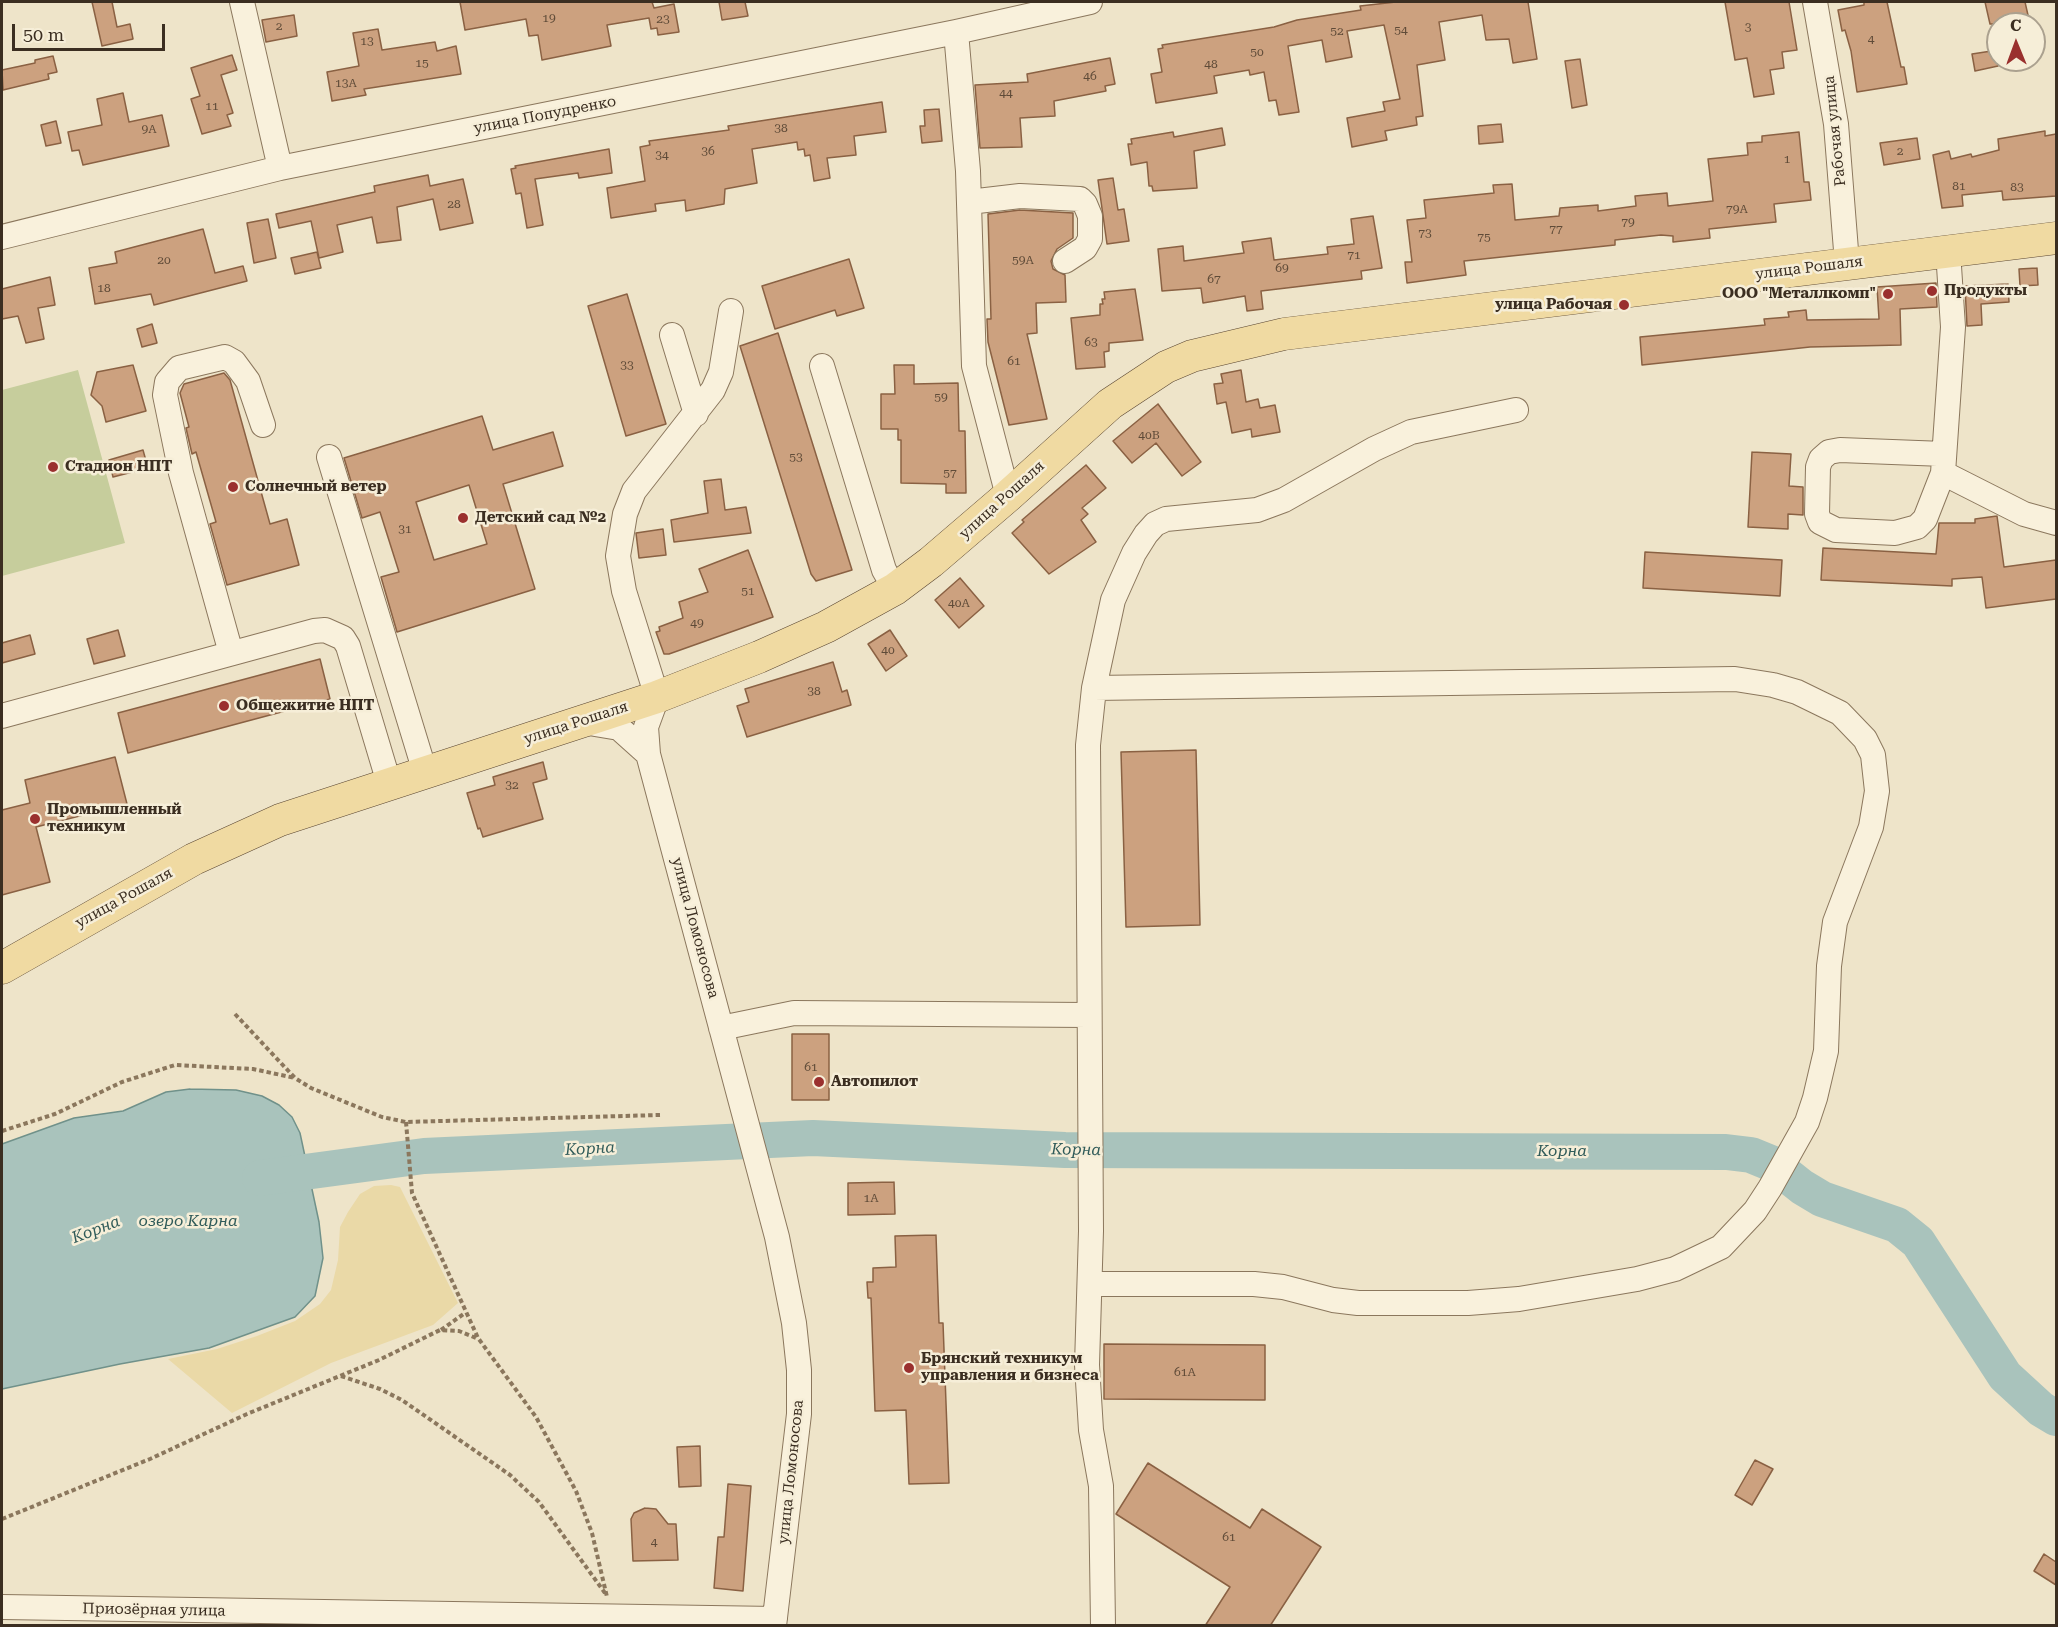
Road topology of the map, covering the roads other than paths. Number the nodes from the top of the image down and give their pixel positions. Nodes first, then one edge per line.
1 (242, 2) edge
2 (1090, 2) edge
3 (1815, 2) edge
4 (1016, 10) edge
5 (956, 32) junction
6 (280, 168) junction
7 (969, 202) junction
8 (2, 237) edge
9 (2056, 238) edge
10 (1948, 251) junction
11 (1065, 261) dead end
12 (1847, 262) junction
13 (731, 311) dead end
14 (672, 335) dead end
15 (822, 366) dead end
16 (1516, 410) dead end
17 (696, 414) junction
18 (262, 425) dead end
19 (329, 457) dead end
20 (1944, 463) junction
21 (1008, 496) junction
22 (2056, 523) edge
23 (895, 589) junction
24 (231, 653) junction
25 (1094, 688) junction
26 (657, 697) junction
27 (2, 716) edge
28 (576, 722) junction
29 (648, 754) junction
30 (425, 772) junction
31 (389, 783) junction
32 (2, 968) edge
33 (1088, 1016) junction
34 (721, 1028) junction
35 (1091, 1284) junction
36 (2, 1607) edge
37 (164, 1618) edge
38 (402, 1619) edge
39 (774, 1622) edge
40 (1103, 1626) edge

1 - 6 street
2 - 4 street, улица Попудренко
3 - 12 street, Рабочая улица
4 - 5 street, улица Попудренко
5 - 6 street, улица Попудренко
5 - 7 street
6 - 8 street, улица Попудренко
7 - 11 street
7 - 21 street
9 - 10 main road, улица Рошаля
10 - 12 main road, улица Рошаля
10 - 20 street
12 - 21 main road, улица Рошаля
13 - 17 street
14 - 17 street
15 - 23 street
16 - 25 street
17 - 26 street
18 - 24 street
19 - 30 street
20 - 20 street
20 - 22 street
21 - 23 main road, улица Рошаля
23 - 26 main road, улица Рошаля
24 - 27 street
24 - 31 street
25 - 33 street
25 - 35 street
26 - 28 main road, улица Рошаля
26 - 29 street, улица Ломоносова
28 - 29 street
28 - 30 main road, улица Рошаля
29 - 34 street, улица Ломоносова
30 - 31 main road, улица Рошаля
31 - 32 main road, улица Рошаля
33 - 34 street
33 - 35 street
34 - 39 street, улица Ломоносова
35 - 40 street
36 - 37 street, Приозёрная улица
37 - 38 street, Приозёрная улица
38 - 39 street, Приозёрная улица

